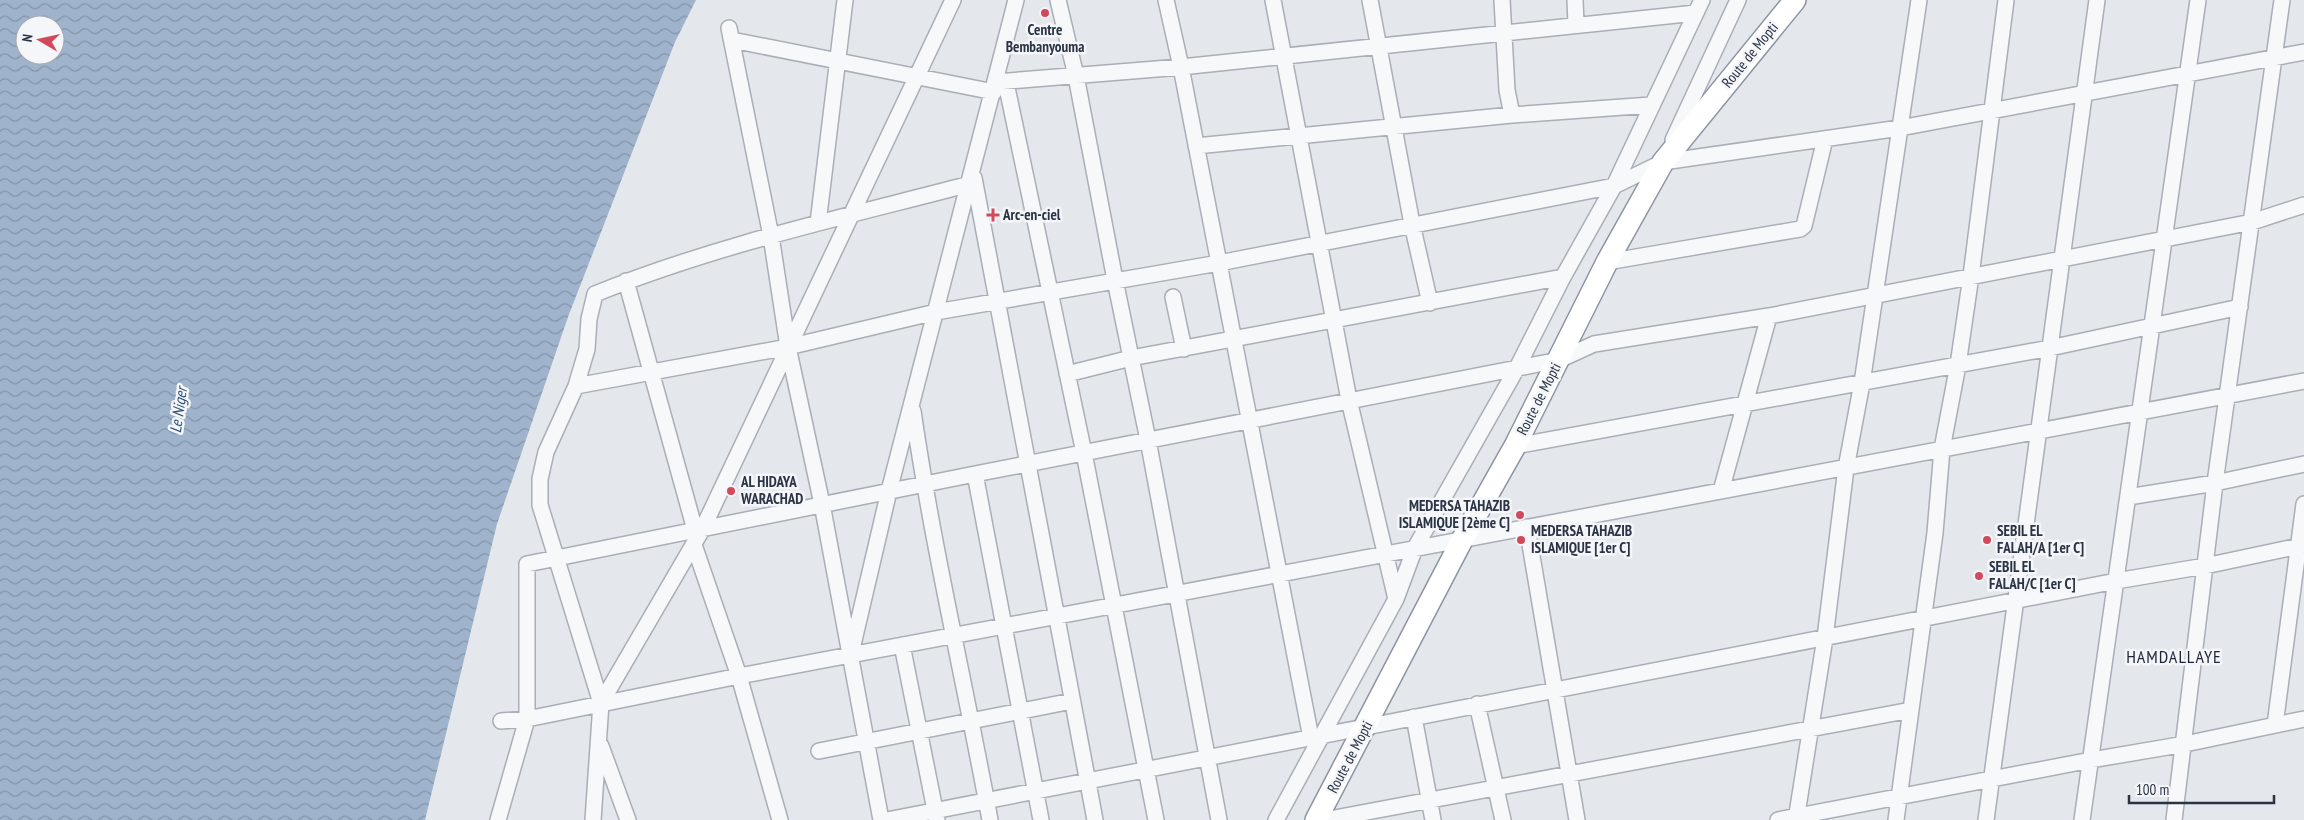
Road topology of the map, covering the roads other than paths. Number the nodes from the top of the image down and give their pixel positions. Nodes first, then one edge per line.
1 (845, 0) edge
2 (953, 0) edge
3 (1016, 0) edge
4 (1058, 0) edge
5 (1166, 0) edge
6 (1273, 0) edge
7 (1370, 0) edge
8 (1502, 0) edge
9 (1575, 0) edge
10 (1738, 0) edge
11 (1795, 0) edge
12 (1919, 0) edge
13 (2006, 0) edge
14 (2097, 0) edge
15 (2198, 0) edge
16 (2282, 0) edge
17 (1700, 6) edge
18 (1576, 24) junction
19 (1504, 32) junction
20 (1379, 44) junction
21 (2304, 52) edge
22 (1283, 57) junction
23 (2274, 58) junction
24 (837, 60) junction
25 (1181, 67) junction
26 (2188, 74) junction
27 (1076, 76) junction
28 (916, 77) junction
29 (999, 85) junction
30 (2084, 95) junction
31 (1651, 105) junction
32 (1992, 111) junction
33 (1512, 115) junction
34 (1395, 127) junction
35 (1900, 128) junction
36 (1298, 137) junction
37 (1825, 139) junction
38 (1196, 146) junction
39 (1663, 162) junction
40 (971, 178) junction
41 (1614, 186) junction
42 (2304, 205) edge
43 (850, 215) junction
44 (2252, 222) junction
45 (818, 223) junction
46 (1412, 224) junction
47 (771, 236) junction
48 (2164, 238) junction
49 (1318, 243) junction
50 (2062, 259) junction
51 (1607, 262) junction
52 (1219, 263) junction
53 (1971, 276) junction
54 (1563, 277) junction
55 (1115, 280) junction
56 (626, 281) junction
57 (1049, 291) junction
58 (1875, 294) junction
59 (1173, 297) dead end
60 (996, 302) junction
61 (1430, 303) junction
62 (2240, 307) junction
63 (936, 312) junction
64 (1769, 316) junction
65 (1335, 320) junction
66 (2152, 326) junction
67 (1234, 341) junction
68 (788, 346) junction
69 (2050, 348) junction
70 (1184, 349) junction
71 (1131, 358) junction
72 (1559, 360) junction
73 (1958, 365) junction
74 (1517, 368) junction
75 (652, 372) junction
76 (1067, 374) junction
77 (2304, 381) edge
78 (1862, 383) junction
79 (576, 386) junction
80 (2226, 396) junction
81 (1349, 400) junction
82 (912, 405) junction
83 (1745, 405) junction
84 (2140, 412) junction
85 (1248, 420) junction
86 (2038, 432) junction
87 (1148, 440) junction
88 (1516, 446) junction
89 (1942, 450) junction
90 (1084, 453) junction
91 (1029, 464) junction
92 (2304, 464) edge
93 (1846, 468) junction
94 (975, 474) junction
95 (2215, 483) junction
96 (924, 484) junction
97 (889, 491) junction
98 (1721, 491) junction
99 (2128, 497) junction
100 (822, 504) junction
101 (2304, 504) edge
102 (1527, 527) junction
103 (697, 534) junction
104 (1462, 540) junction
105 (2301, 545) edge
106 (1415, 548) junction
107 (1386, 554) junction
108 (558, 557) junction
109 (2206, 566) junction
110 (1278, 574) junction
111 (2116, 581) junction
112 (1175, 594) junction
113 (1396, 599) junction
114 (2015, 601) junction
115 (1112, 606) junction
116 (1056, 616) junction
117 (1923, 619) junction
118 (1003, 626) junction
119 (952, 636) junction
120 (1825, 638) junction
121 (902, 646) junction
122 (851, 655) junction
123 (739, 676) junction
124 (1555, 690) junction
125 (1072, 701) junction
126 (601, 702) junction
127 (1477, 704) junction
128 (1911, 710) junction
129 (1020, 711) junction
130 (1414, 717) junction
131 (527, 719) junction
132 (2304, 719) edge
133 (501, 721) dead end
134 (970, 721) junction
135 (2275, 725) junction
136 (1367, 727) junction
137 (1810, 728) junction
138 (919, 731) junction
139 (1316, 737) junction
140 (600, 742) junction
141 (867, 742) junction
142 (2184, 744) junction
143 (819, 751) dead end
144 (1208, 758) junction
145 (2091, 760) junction
146 (1146, 770) junction
147 (1569, 774) junction
148 (1991, 779) junction
149 (1087, 781) junction
150 (1496, 786) junction
151 (1036, 791) junction
152 (1899, 797) junction
153 (1429, 800) junction
154 (986, 801) junction
155 (936, 815) edge
156 (1321, 818) edge
157 (1796, 818) edge
158 (498, 820) edge
159 (593, 820) edge
160 (628, 820) edge
161 (780, 820) edge
162 (881, 820) edge
163 (887, 820) edge
164 (990, 820) edge
165 (1041, 820) edge
166 (1095, 820) edge
167 (1156, 820) edge
168 (1219, 820) edge
169 (1276, 820) edge
170 (1433, 820) edge
171 (1503, 820) edge
172 (1576, 820) edge
173 (1778, 820) edge
174 (1896, 820) edge
175 (1986, 820) edge
176 (2082, 820) edge
177 (2174, 820) edge

1 - 24 street
2 - 28 street
3 - 29 street
4 - 27 street
5 - 25 street
6 - 22 street
7 - 20 street
8 - 19 street
9 - 18 street
10 - 39 street
11 - 39 highway, Route de Mopti
12 - 35 street
13 - 32 street
14 - 30 street
15 - 26 street
16 - 23 street
17 - 18 street
17 - 31 street
18 - 19 street
19 - 20 street
19 - 33 street
20 - 22 street
20 - 34 street
21 - 23 street
22 - 25 street
22 - 36 street
23 - 26 street
23 - 44 street
24 - 28 street
24 - 45 street
24 - 47 street
25 - 27 street
25 - 38 street
26 - 30 street
26 - 48 street
27 - 29 street
27 - 55 street
28 - 29 street
28 - 43 street
29 - 40 street
29 - 57 street
30 - 32 street
30 - 50 street
31 - 33 street
31 - 41 street
32 - 35 street
32 - 53 street
33 - 34 street
34 - 36 street
34 - 46 street
35 - 37 street
35 - 58 street
36 - 38 street
36 - 49 street
37 - 39 street
37 - 51 street
38 - 52 street
39 - 41 street
39 - 51 highway, Route de Mopti
40 - 43 street
40 - 60 street
40 - 63 street
41 - 46 street
41 - 54 street
42 - 44 street
43 - 45 street
43 - 68 street
44 - 48 street
44 - 62 street
45 - 47 street
46 - 49 street
46 - 61 street
47 - 56 street
47 - 68 street
48 - 50 street
48 - 66 street
49 - 52 street
49 - 65 street
50 - 53 street
50 - 69 street
51 - 72 highway, Route de Mopti
52 - 55 street
52 - 67 street
53 - 58 street
53 - 73 street
54 - 61 street
54 - 74 street
55 - 57 street
55 - 71 street
56 - 75 street
56 - 79 street
57 - 60 street
57 - 76 street
58 - 64 street
58 - 78 street
59 - 70 street
60 - 63 street
60 - 91 street
61 - 65 street
62 - 66 street
62 - 80 street
63 - 68 street
63 - 82 street
64 - 72 street
64 - 83 street
65 - 67 street
65 - 81 street
66 - 69 street
66 - 84 street
67 - 70 street
67 - 85 street
68 - 75 street
68 - 100 street
68 - 103 street
69 - 73 street
69 - 86 street
70 - 71 street
71 - 76 street
71 - 87 street
72 - 74 street
72 - 88 highway, Route de Mopti
73 - 78 street
73 - 89 street
74 - 81 street
74 - 106 street
75 - 79 street
75 - 103 street
76 - 90 street
77 - 80 street
78 - 83 street
78 - 93 street
79 - 108 street
80 - 84 street
80 - 95 street
81 - 85 street
81 - 107 street
82 - 96 street
82 - 97 street
83 - 88 street
83 - 98 street
84 - 86 street
84 - 99 street
85 - 87 street
85 - 110 street
86 - 89 street
86 - 114 street
87 - 90 street
87 - 112 street
88 - 104 highway, Route de Mopti
89 - 93 street
89 - 117 street
90 - 91 street
90 - 115 street
91 - 94 street
91 - 116 street
92 - 95 street
93 - 98 street
93 - 120 street
94 - 96 street
94 - 118 street
95 - 99 street
95 - 109 street
96 - 97 street
96 - 119 street
97 - 100 street
97 - 122 street
98 - 102 street
99 - 111 street
100 - 103 street
100 - 122 street
101 - 105 street
102 - 104 street
102 - 124 street
103 - 108 street
103 - 123 street
103 - 126 street
104 - 106 street
104 - 136 highway, Route de Mopti
105 - 109 street
105 - 135 street
106 - 107 street
106 - 113 street
107 - 110 street
107 - 113 street
108 - 126 street
108 - 131 street
109 - 111 street
109 - 142 street
110 - 112 street
110 - 139 street
111 - 114 street
111 - 145 street
112 - 115 street
112 - 144 street
113 - 139 street
114 - 117 street
114 - 148 street
115 - 116 street
115 - 146 street
116 - 118 street
116 - 125 street
117 - 120 street
117 - 128 street
118 - 119 street
118 - 129 street
119 - 121 street
119 - 134 street
120 - 124 street
120 - 137 street
121 - 122 street
121 - 138 street
122 - 123 street
122 - 141 street
123 - 126 street
123 - 161 street
124 - 127 street
124 - 147 street
125 - 129 street
125 - 149 street
126 - 131 street
126 - 140 street
127 - 130 street
127 - 150 street
128 - 137 street
128 - 152 street
129 - 134 street
129 - 151 street
130 - 136 street
130 - 153 street
131 - 133 street
131 - 158 street
132 - 135 street
134 - 138 street
134 - 154 street
135 - 142 street
136 - 139 street
136 - 156 highway, Route de Mopti
137 - 147 street
137 - 157 street
138 - 141 street
138 - 155 street
139 - 144 street
139 - 169 street
140 - 159 street
140 - 160 street
141 - 143 street
141 - 162 street
142 - 145 street
142 - 177 street
144 - 146 street
144 - 168 street
145 - 148 street
145 - 176 street
146 - 149 street
146 - 167 street
147 - 150 street
147 - 172 street
148 - 152 street
148 - 175 street
149 - 151 street
149 - 166 street
150 - 153 street
150 - 171 street
151 - 154 street
151 - 165 street
152 - 157 street
152 - 174 street
153 - 156 street
153 - 170 street
154 - 155 street
154 - 164 street
155 - 163 street
157 - 173 street

